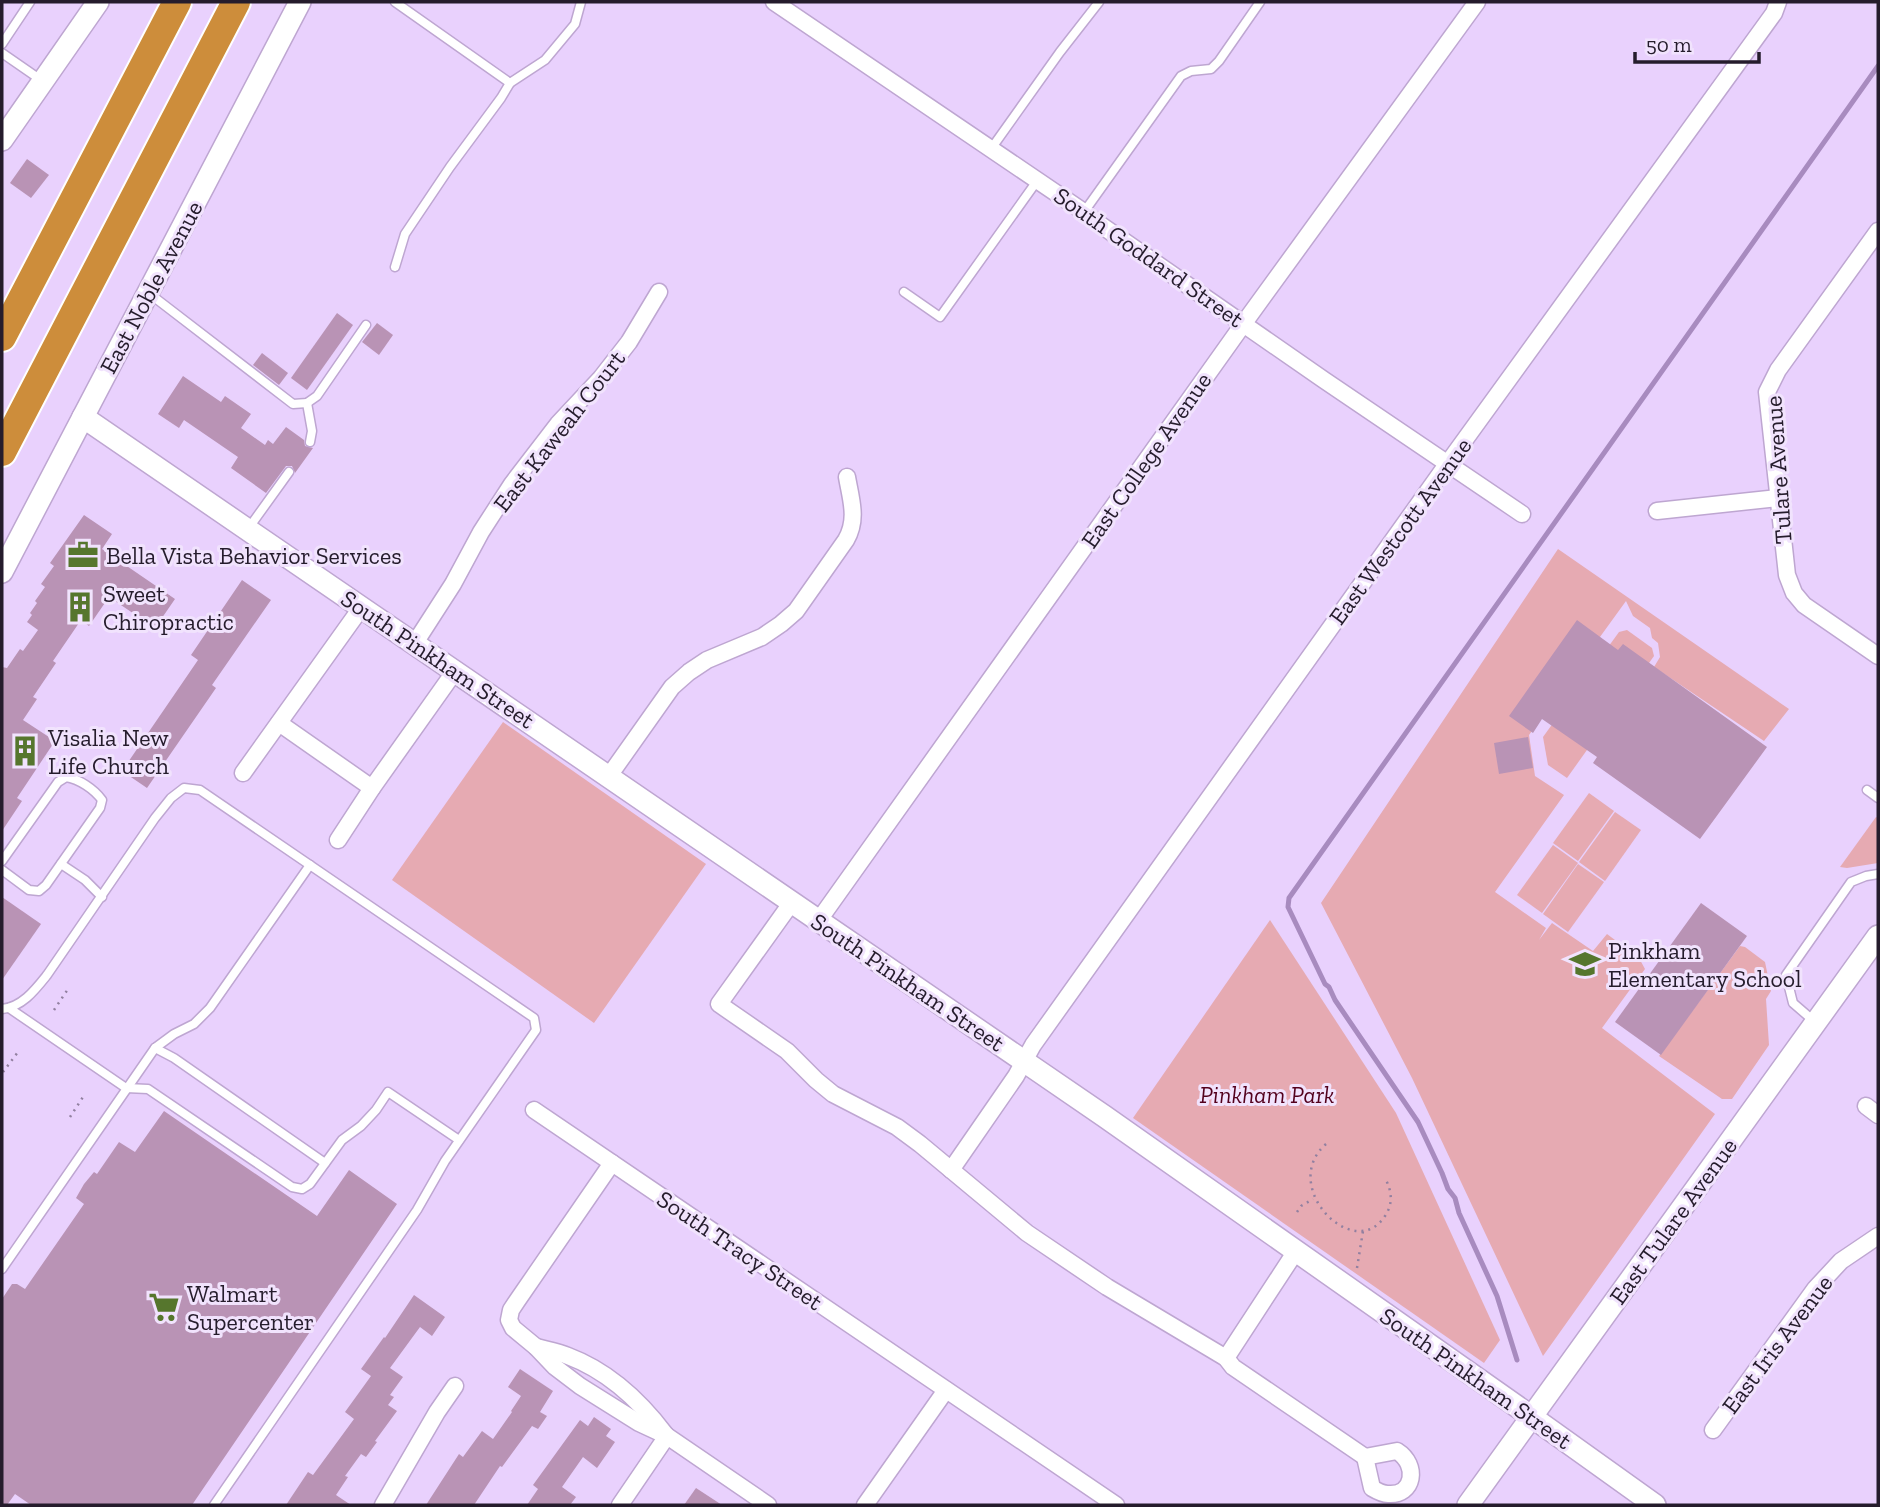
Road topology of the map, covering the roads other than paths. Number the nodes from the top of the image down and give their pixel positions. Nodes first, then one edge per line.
1 (30, 2) edge
2 (98, 2) edge
3 (177, 2) edge
4 (236, 2) edge
5 (300, 2) edge
6 (395, 2) edge
7 (581, 2) edge
8 (775, 2) edge
9 (1099, 2) edge
10 (1260, 2) edge
11 (1477, 2) edge
12 (1778, 2) edge
13 (2, 44) edge
14 (2, 53) edge
15 (43, 81) junction
16 (510, 83) junction
17 (2, 140) edge
18 (991, 149) junction
19 (1037, 181) junction
20 (1084, 212) junction
21 (1878, 231) edge
22 (395, 267) dead end
23 (148, 292) junction
24 (659, 292) dead end
25 (904, 292) dead end
26 (1244, 323) junction
27 (366, 325) dead end
28 (2, 337) edge
29 (307, 403) junction
30 (83, 417) junction
31 (310, 442) dead end
32 (2, 452) edge
33 (1448, 463) junction
34 (289, 472) dead end
35 (847, 477) dead end
36 (1778, 498) junction
37 (1657, 511) dead end
38 (1522, 514) dead end
39 (248, 529) junction
40 (2, 572) edge
41 (361, 608) junction
42 (415, 643) junction
43 (1878, 656) edge
44 (455, 671) junction
45 (279, 723) junction
46 (243, 773) dead end
47 (609, 776) junction
48 (372, 788) junction
49 (1867, 790) dead end
50 (1878, 798) edge
51 (338, 840) dead end
52 (2, 861) edge
53 (61, 864) junction
54 (310, 865) junction
55 (2, 870) edge
56 (1878, 874) edge
57 (102, 897) junction
58 (792, 902) junction
59 (819, 920) junction
60 (1878, 936) edge
61 (6, 1008) edge
62 (1816, 1022) junction
63 (155, 1048) junction
64 (1024, 1062) junction
65 (127, 1088) junction
66 (534, 1110) dead end
67 (459, 1140) junction
68 (325, 1163) junction
69 (612, 1163) junction
70 (951, 1170) junction
71 (1878, 1237) edge
72 (1296, 1251) junction
73 (2, 1269) edge
74 (1226, 1358) junction
75 (455, 1386) dead end
76 (946, 1390) junction
77 (1532, 1417) junction
78 (1713, 1430) dead end
79 (667, 1436) junction
80 (1365, 1457) dead end
81 (214, 1505) edge
82 (383, 1505) edge
83 (620, 1505) edge
84 (768, 1505) edge
85 (865, 1505) edge
86 (1116, 1505) edge
87 (1468, 1505) edge
88 (1655, 1505) edge

1 - 13 lane
2 - 15 street
3 - 28 highway
4 - 32 highway
5 - 23 street, East Noble Avenue
6 - 16 lane
7 - 16 lane
8 - 18 street, South Goddard Street
9 - 18 lane
10 - 20 lane
11 - 26 street, East College Avenue
12 - 33 street, East Westcott Avenue
14 - 15 lane
15 - 17 street
16 - 22 lane
18 - 19 street, South Goddard Street
19 - 20 street, South Goddard Street
19 - 25 lane
20 - 26 street, South Goddard Street
21 - 36 street, Tulare Avenue
23 - 29 lane
23 - 30 street, East Noble Avenue
24 - 42 street, East Kaweah Court
26 - 33 street, South Goddard Street
26 - 59 street, East College Avenue
27 - 29 lane
29 - 31 lane
30 - 39 street, South Pinkham Street
30 - 40 street, East Noble Avenue
33 - 38 street, South Goddard Street
33 - 64 street, East Westcott Avenue
34 - 39 lane
35 - 47 street
36 - 37 street
36 - 43 street, Tulare Avenue
39 - 41 street, South Pinkham Street
41 - 42 street, South Pinkham Street
41 - 45 street
42 - 44 street, South Pinkham Street
44 - 47 street, South Pinkham Street
44 - 48 street
45 - 46 street
45 - 48 street
47 - 58 street, South Pinkham Street
48 - 51 street
49 - 50 lane
52 - 53 lane
53 - 55 lane
53 - 57 lane
54 - 57 lane
54 - 63 lane
54 - 67 lane
56 - 62 lane
57 - 61 lane
58 - 59 street, South Pinkham Street
58 - 70 street, South Pinkham Street
59 - 64 street, South Pinkham Street
60 - 62 street, East Tulare Avenue
61 - 65 lane
62 - 77 street, East Tulare Avenue
63 - 65 lane
63 - 68 lane
64 - 70 street, South Pinkham Street
64 - 72 street, South Pinkham Street
65 - 68 lane
65 - 73 lane
66 - 69 street, South Tracy Street
67 - 68 lane
67 - 81 lane
69 - 76 street, South Tracy Street
69 - 79 street
70 - 74 street, South Pinkham Street
71 - 78 street, East Iris Avenue
72 - 74 street
72 - 77 street, South Pinkham Street
74 - 80 street, South Pinkham Street
75 - 82 street
76 - 85 street
76 - 86 street, South Tracy Street
77 - 87 street, East Tulare Avenue
77 - 88 street, South Pinkham Street
79 - 83 street
79 - 84 street

